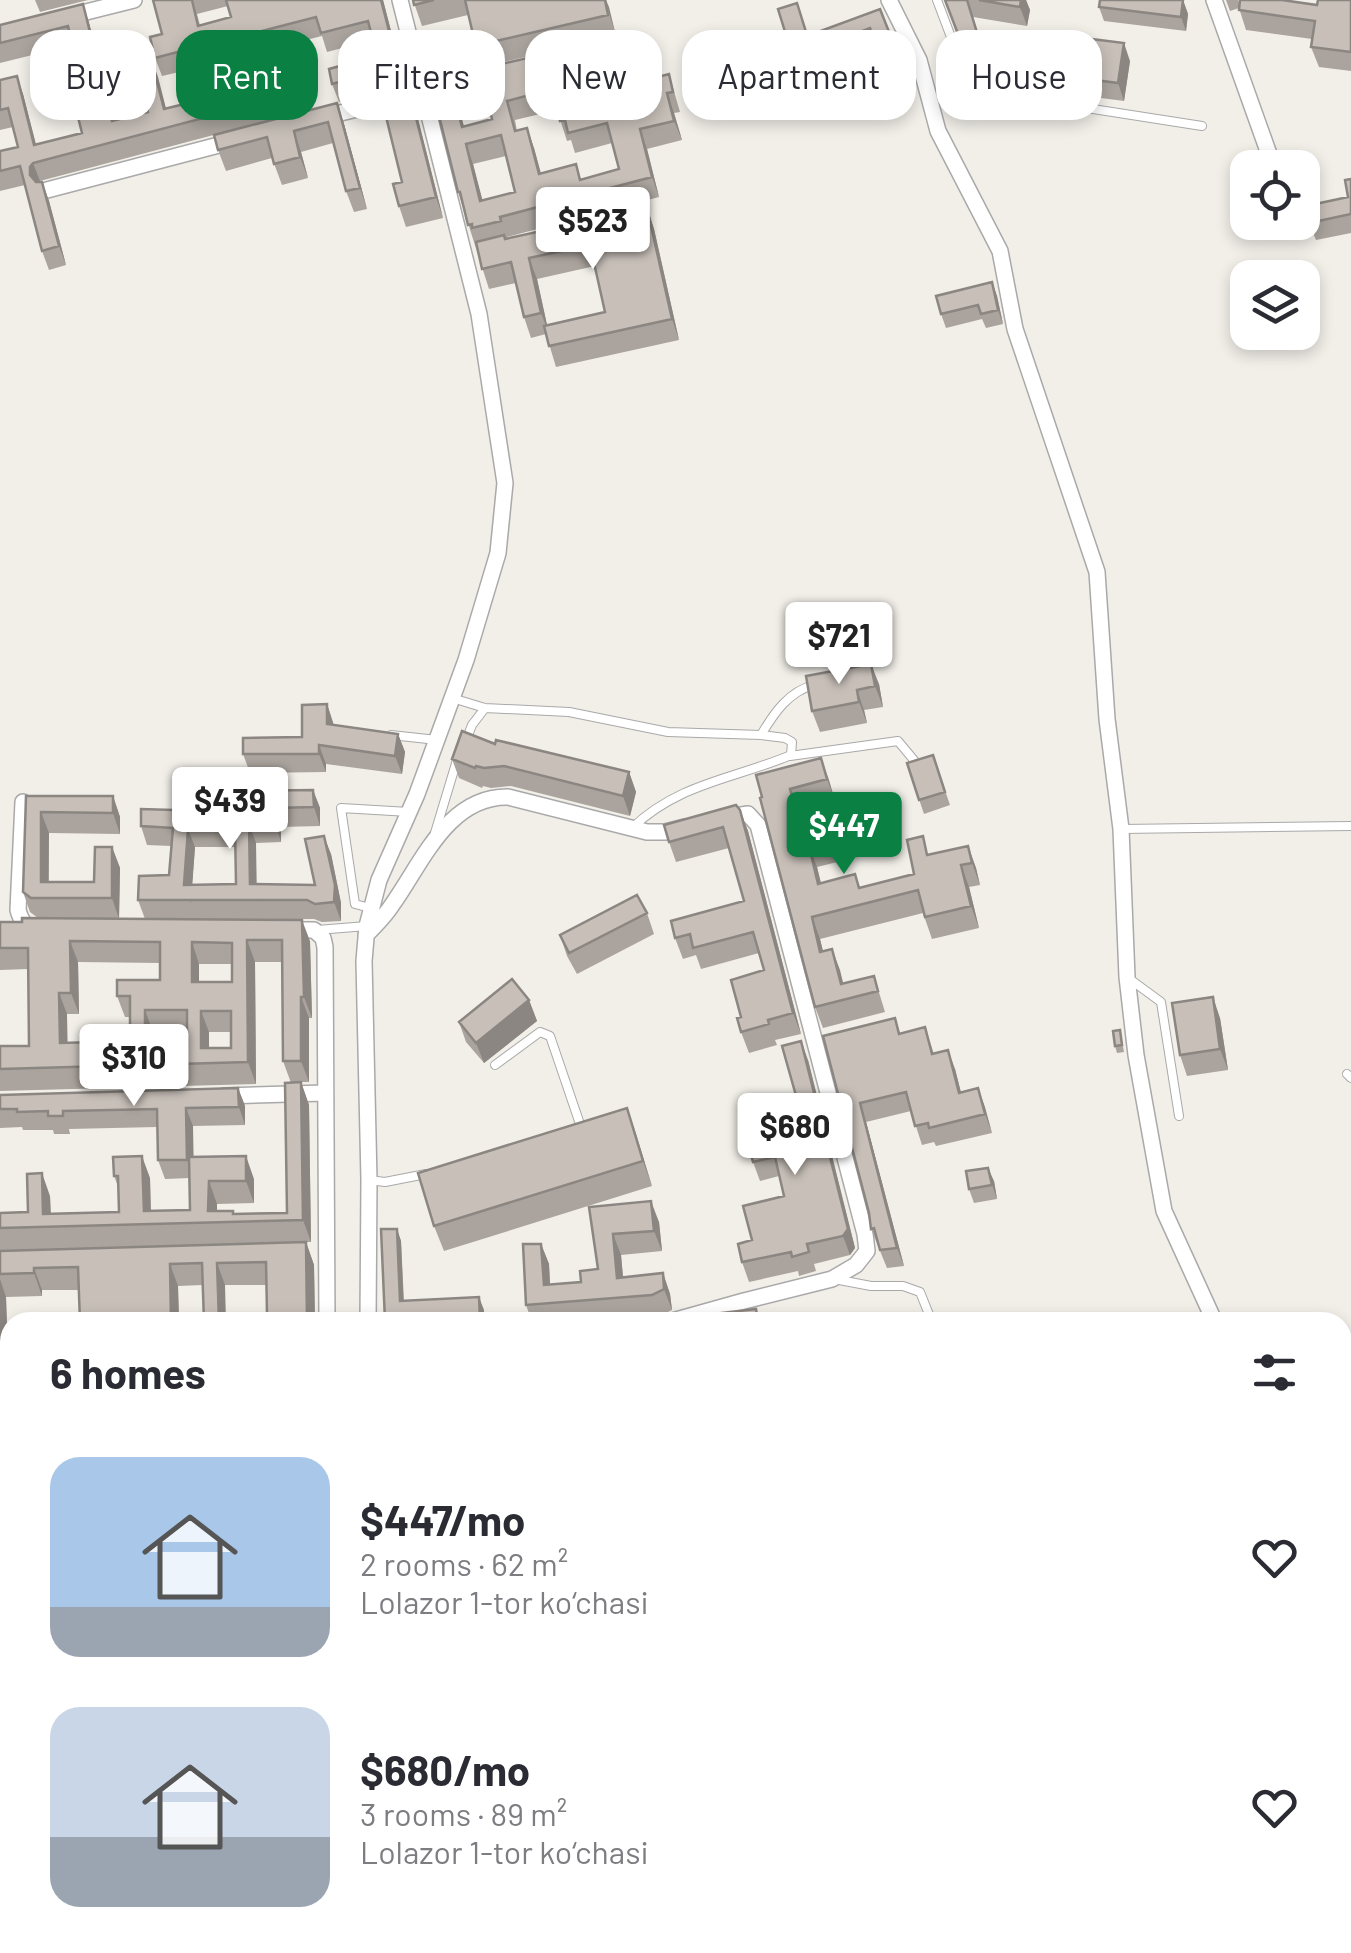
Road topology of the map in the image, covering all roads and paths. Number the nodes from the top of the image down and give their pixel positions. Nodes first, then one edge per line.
1 (134, 0) edge
2 (400, 0) edge
3 (888, 0) edge
4 (937, 0) edge
5 (1214, 0) edge
6 (58, 19) edge
7 (408, 30) edge
8 (516, 70) edge
9 (505, 73) edge
10 (338, 114) edge
11 (430, 120) edge
12 (310, 121) edge
13 (1202, 126) dead end
14 (254, 136) edge
15 (1269, 150) edge
16 (47, 190) edge
17 (819, 684) edge
18 (452, 698) junction
19 (485, 708) junction
20 (380, 734) edge
21 (761, 734) junction
22 (437, 740) junction
23 (786, 757) junction
24 (918, 765) edge
25 (23, 802) edge
26 (409, 812) junction
27 (1351, 826) edge
28 (632, 828) junction
29 (1121, 829) junction
30 (433, 841) junction
31 (370, 908) junction
32 (50, 930) edge
33 (275, 930) edge
34 (314, 930) junction
35 (366, 930) junction
36 (1127, 977) junction
37 (495, 1065) dead end
38 (326, 1093) junction
39 (210, 1096) edge
40 (1179, 1116) dead end
41 (564, 1132) edge
42 (441, 1170) edge
43 (369, 1180) junction
44 (307, 1254) edge
45 (326, 1254) junction
46 (832, 1279) junction
47 (327, 1312) edge
48 (368, 1312) edge
49 (705, 1312) edge
50 (928, 1312) edge
51 (1210, 1312) edge

1 - 6 street
2 - 7 street
3 - 29 street
4 - 13 lane
5 - 15 street
8 - 9 street
10 - 12 street
11 - 18 street
14 - 16 street
17 - 21 lane
18 - 19 lane
18 - 22 street
19 - 21 lane
19 - 30 lane
20 - 22 lane
21 - 23 lane
22 - 26 street
23 - 24 lane
23 - 28 lane
25 - 32 street
26 - 31 street
26 - 31 lane
27 - 29 lane
28 - 30 street
28 - 46 street
29 - 36 street
30 - 35 street
31 - 35 street
33 - 34 street
34 - 35 lane
34 - 38 street
35 - 43 street
36 - 40 lane
36 - 51 street
37 - 41 lane
38 - 39 street
38 - 45 street
42 - 43 lane
43 - 48 street
44 - 45 street
45 - 47 street
46 - 49 street
46 - 50 lane

